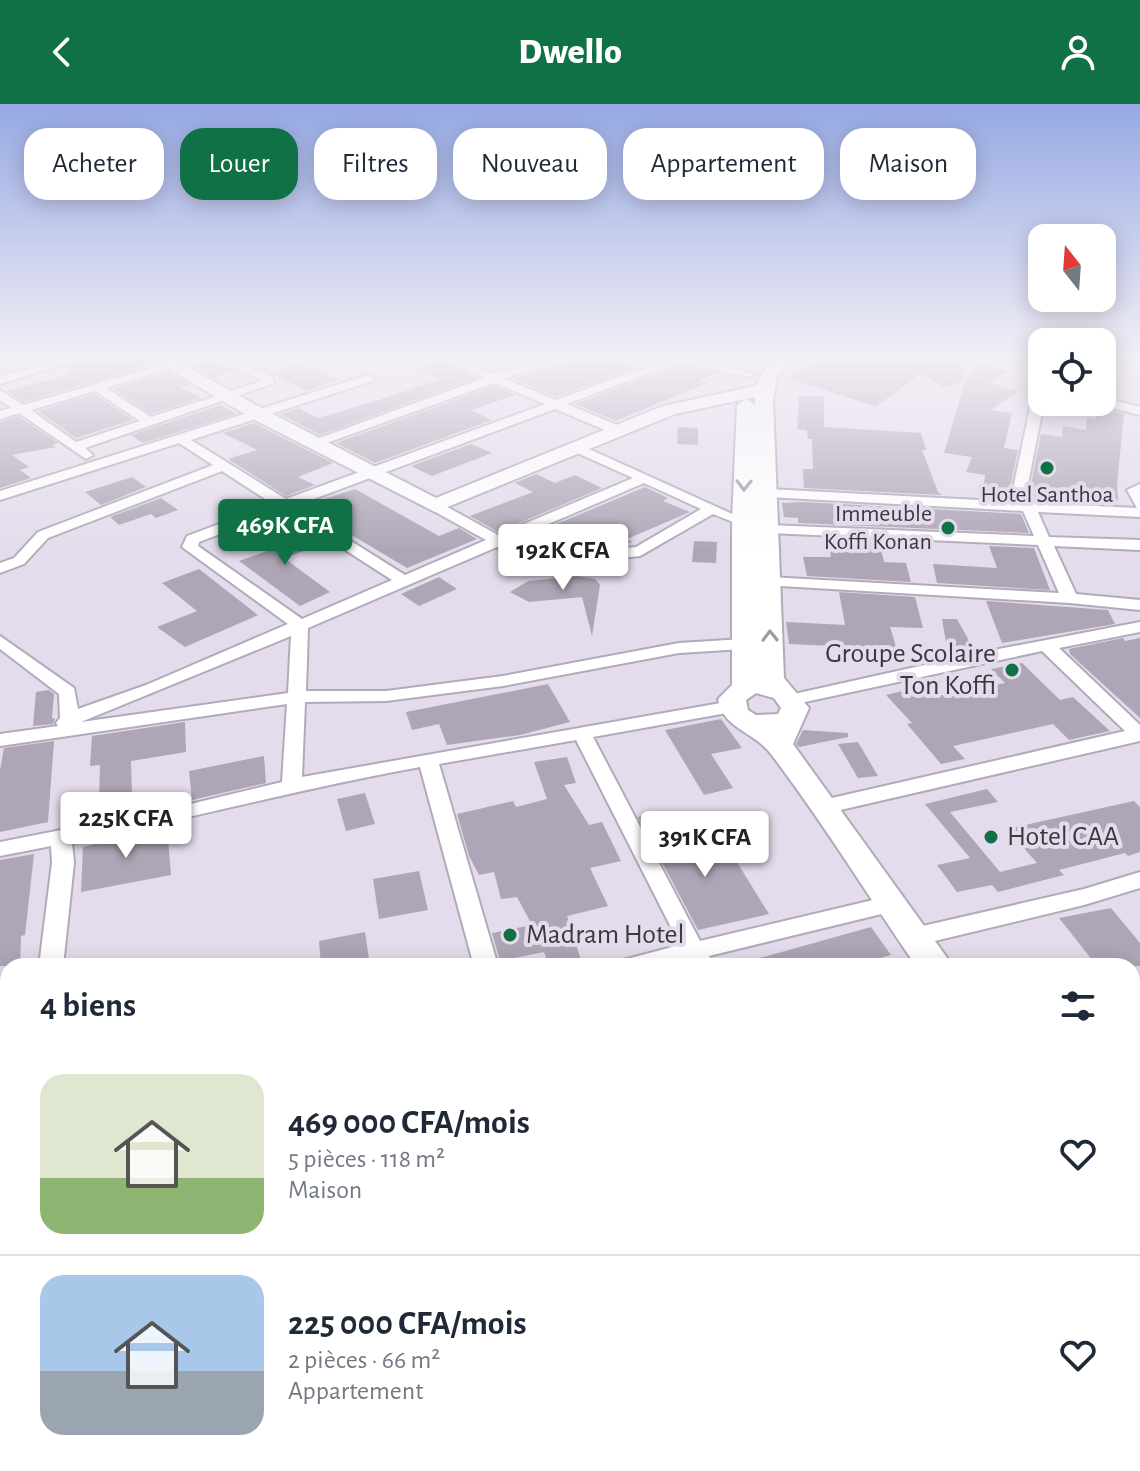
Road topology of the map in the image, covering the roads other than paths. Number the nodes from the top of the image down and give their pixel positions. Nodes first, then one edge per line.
1 (42, 424) edge
2 (148, 424) edge
3 (231, 424) edge
4 (277, 424) edge
5 (365, 424) edge
6 (500, 424) edge
7 (602, 424) edge
8 (633, 424) edge
9 (752, 424) edge
10 (761, 424) edge
11 (1033, 424) edge
12 (617, 430) junction
13 (181, 439) junction
14 (313, 443) junction
15 (74, 447) junction
16 (578, 448) junction
17 (99, 464) junction
18 (222, 466) junction
19 (369, 472) junction
20 (644, 478) junction
21 (1140, 488) edge
22 (768, 493) junction
23 (0, 496) edge
24 (282, 504) junction
25 (1140, 505) edge
26 (435, 506) junction
27 (1026, 507) junction
28 (711, 509) junction
29 (1140, 513) edge
30 (743, 522) junction
31 (769, 529) junction
32 (499, 541) junction
33 (1045, 541) junction
34 (1140, 545) edge
35 (0, 568) edge
36 (404, 581) junction
37 (769, 582) junction
38 (1070, 598) junction
39 (1140, 605) edge
40 (300, 625) junction
41 (1140, 627) edge
42 (743, 644) junction
43 (1047, 646) junction
44 (4, 648) edge
45 (295, 697) junction
46 (742, 706) junction
47 (784, 713) junction
48 (62, 725) junction
49 (582, 734) junction
50 (1140, 734) edge
51 (0, 740) edge
52 (428, 760) junction
53 (292, 787) junction
54 (823, 807) junction
55 (61, 837) junction
56 (0, 849) edge
57 (1140, 880) edge
58 (890, 904) junction
59 (914, 937) junction
60 (52, 958) edge
61 (484, 958) edge
62 (698, 958) edge
63 (702, 958) edge
64 (929, 958) edge

1 - 15 street
2 - 15 street
3 - 13 street
4 - 14 street
5 - 14 street
6 - 19 street
7 - 12 street
8 - 12 street
9 -> 30 street
10 - 22 street
11 - 27 street
12 - 16 street
13 - 17 street
13 - 18 street
14 - 19 street
15 - 17 street
16 - 20 street
16 - 26 street
17 - 23 street
18 - 24 street
18 - 35 street
19 - 24 street
19 - 26 street
20 - 28 street
20 - 32 street
21 - 25 street
22 - 27 street
22 - 31 street
24 - 36 street
24 - 40 street
26 - 32 street
27 - 29 street
27 - 33 street
28 - 30 street
28 - 32 street
30 - 42 street
31 - 33 street
31 - 37 street
32 - 36 street
33 - 34 street
33 - 38 street
36 - 40 street
37 - 38 street
47 -> 37 street
38 - 39 street
40 - 45 street
40 - 48 street
41 - 43 street
42 - 45 street
42 - 46 street
43 - 47 street
43 - 50 street
44 - 48 street
45 - 48 street
45 - 53 street
46 - 47 street
46 - 47 street
46 - 49 street
47 - 54 street
48 - 51 street
49 - 52 street
49 - 62 street
50 - 54 street
52 - 53 street
52 - 61 street
53 - 55 street
54 - 58 street
55 - 56 street
55 - 60 street
57 - 59 street
58 - 59 street
58 - 63 street
59 - 64 street

